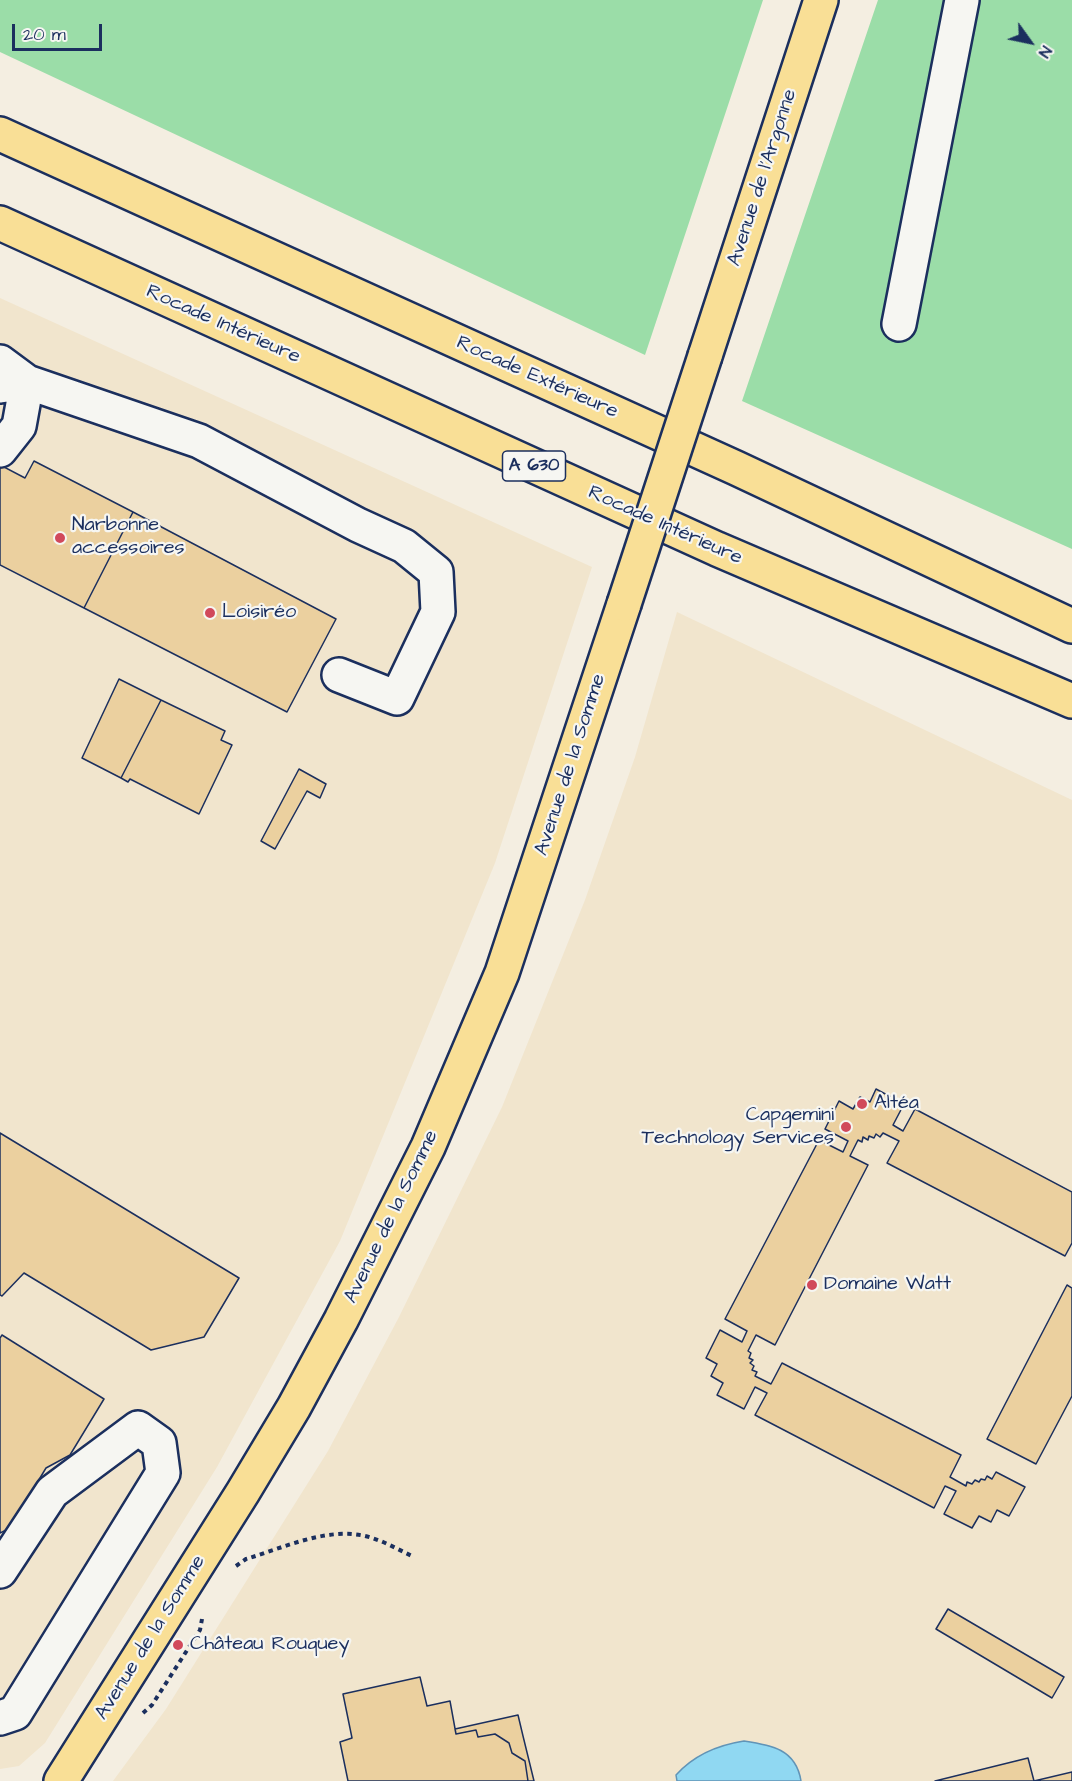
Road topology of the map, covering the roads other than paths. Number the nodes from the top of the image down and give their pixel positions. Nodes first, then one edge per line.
1 (821, 0) edge
2 (962, 0) edge
3 (0, 134) edge
4 (0, 223) edge
5 (899, 324) dead end
6 (0, 362) edge
7 (13, 384) edge
8 (0, 450) edge
9 (624, 604) joint
10 (1072, 626) edge
11 (339, 675) dead end
12 (1072, 701) edge
13 (0, 1571) edge
14 (0, 1718) edge
15 (61, 1781) edge

1 - 9 main road, Avenue de l'Argonne, bridge
2 - 5 lane
3 - 10 main road, Rocade Extérieure
4 - 12 main road, Rocade Intérieure / A 630
6 - 7 lane
7 - 8 lane
7 - 11 lane
9 - 15 main road, Avenue de la Somme
13 - 14 lane

